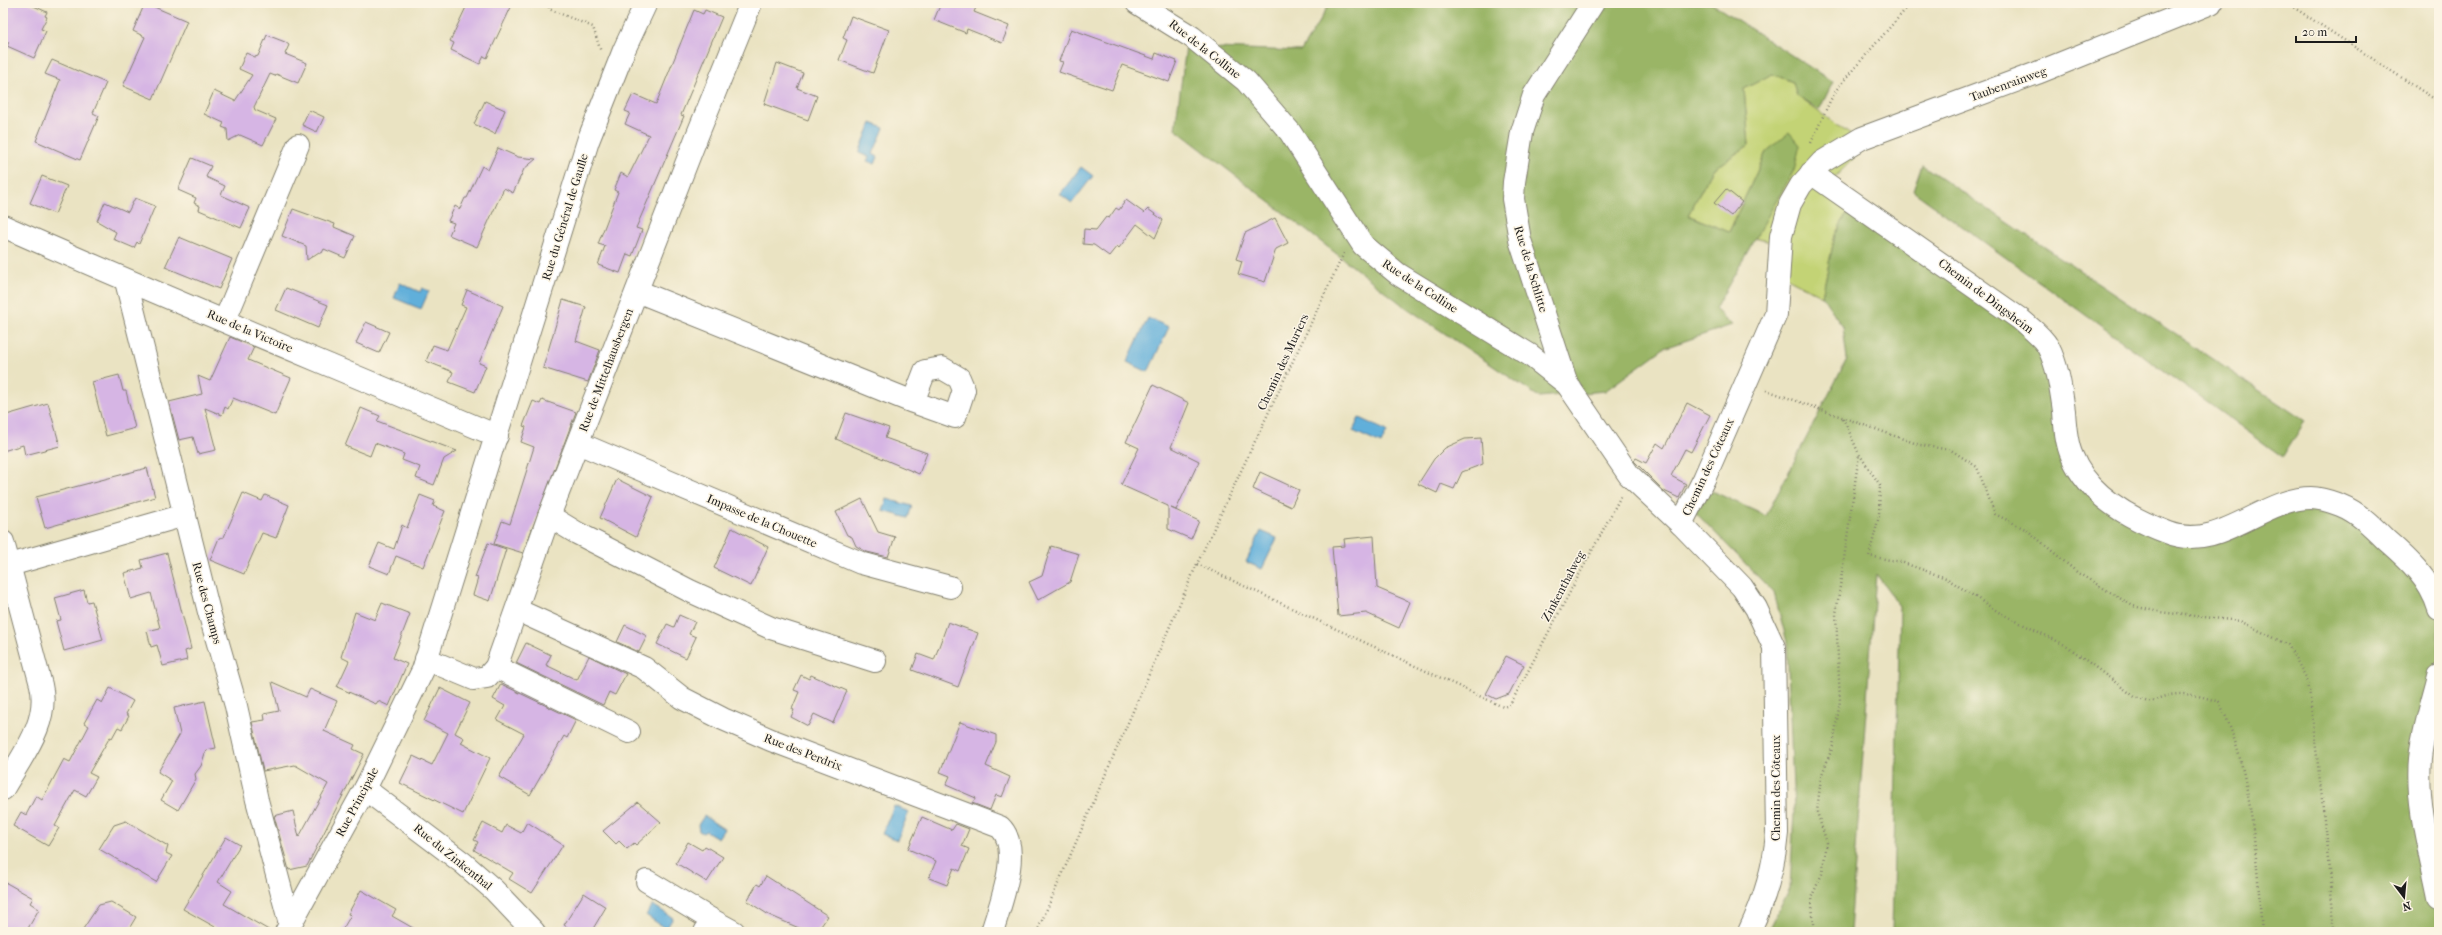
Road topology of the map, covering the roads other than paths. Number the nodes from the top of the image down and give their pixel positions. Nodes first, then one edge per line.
1 (646, 3) edge
2 (752, 3) edge
3 (1137, 3) edge
4 (1593, 3) edge
5 (2211, 3) edge
6 (298, 145) dead end
7 (1811, 173) junction
8 (3, 226) edge
9 (126, 281) junction
10 (637, 291) junction
11 (225, 320) junction
12 (1567, 384) junction
13 (914, 402) dead end
14 (497, 436) junction
15 (578, 443) junction
16 (185, 515) junction
17 (549, 516) junction
18 (1681, 524) junction
19 (3, 542) edge
20 (6, 566) edge
21 (950, 587) dead end
22 (2439, 609) edge
23 (517, 610) junction
24 (875, 662) dead end
25 (424, 665) junction
26 (496, 667) junction
27 (2439, 676) edge
28 (629, 732) dead end
29 (365, 789) junction
30 (3, 790) edge
31 (647, 881) dead end
32 (2439, 897) edge
33 (708, 926) edge
34 (288, 928) edge
35 (534, 932) edge
36 (734, 932) edge
37 (992, 932) edge
38 (1749, 932) edge

1 - 14 street, Rue du Général de Gaulle
2 - 10 street, Rue de Mittelhausbergen
3 - 12 street, Rue de la Colline
4 - 12 street, Rue de la Schlitte
5 - 7 street, Taubenrainweg
6 - 11 street
7 - 18 street, Chemin des Côteaux
7 - 22 street, Chemin de Dingsheim
8 - 9 street, Rue de la Victoire
9 - 11 street, Rue de la Victoire
9 - 16 street, Rue des Champs
10 - 13 street
10 - 15 street, Rue de Mittelhausbergen
11 - 14 street, Rue de la Victoire
12 - 18 street, Rue de la Colline
14 - 25 street, Rue du Général de Gaulle
15 - 17 street, Rue de Mittelhausbergen
15 - 21 street, Impasse de la Chouette
16 - 20 street
16 - 34 street, Rue des Champs
17 - 23 street, Rue de Mittelhausbergen
17 - 24 street
18 - 38 street, Chemin des Côteaux
19 - 20 street
20 - 30 street
23 - 26 street, Rue de Mittelhausbergen
23 - 37 street, Rue des Perdrix
25 - 26 street
25 - 29 street, Rue Principale
26 - 28 street
27 - 32 street
29 - 34 street, Rue Principale
29 - 35 street, Rue du Zinkenthal
31 - 33 street
33 - 36 street

